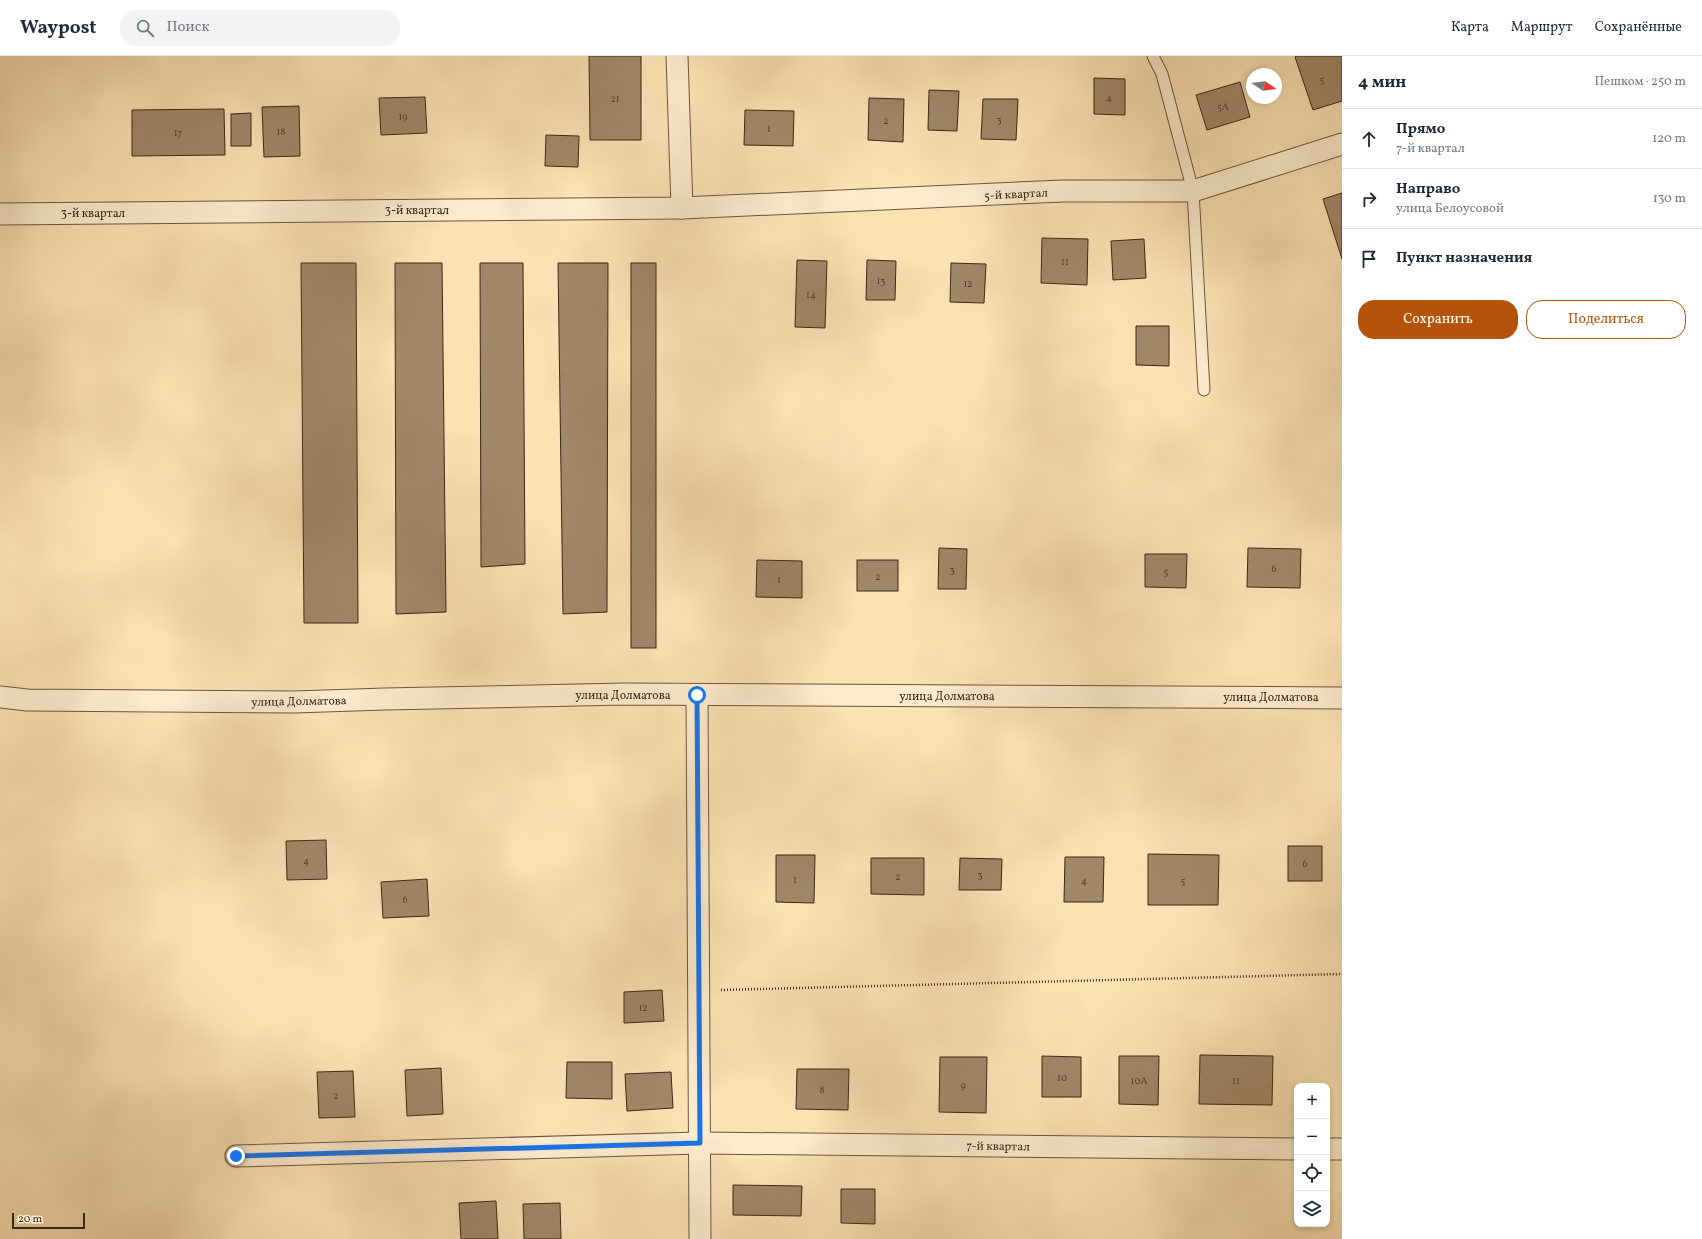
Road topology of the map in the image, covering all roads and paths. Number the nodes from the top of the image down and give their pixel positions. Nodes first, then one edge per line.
1 (677, 56) edge
2 (1153, 56) edge
3 (1342, 144) edge
4 (1193, 191) junction
5 (682, 208) junction
6 (0, 214) edge
7 (1204, 390) dead end
8 (697, 695) junction
9 (0, 697) edge
10 (1342, 698) edge
11 (1342, 974) edge
12 (699, 991) junction
13 (700, 1143) junction
14 (1294, 1149) edge
15 (1330, 1149) edge
16 (1342, 1149) edge
17 (236, 1156) dead end
18 (700, 1239) edge

1 - 5 street
2 - 4 lane
3 - 4 street, 5-й квартал
4 - 5 street, 5-й квартал
4 - 7 lane
5 - 6 street, 3-й квартал
8 - 9 street, улица Долматова
8 - 10 street, улица Долматова
8 - 12 street
11 - 12 path
12 - 13 street
13 - 14 street, 7-й квартал
13 - 17 street, 7-й квартал
13 - 18 street
15 - 16 street

